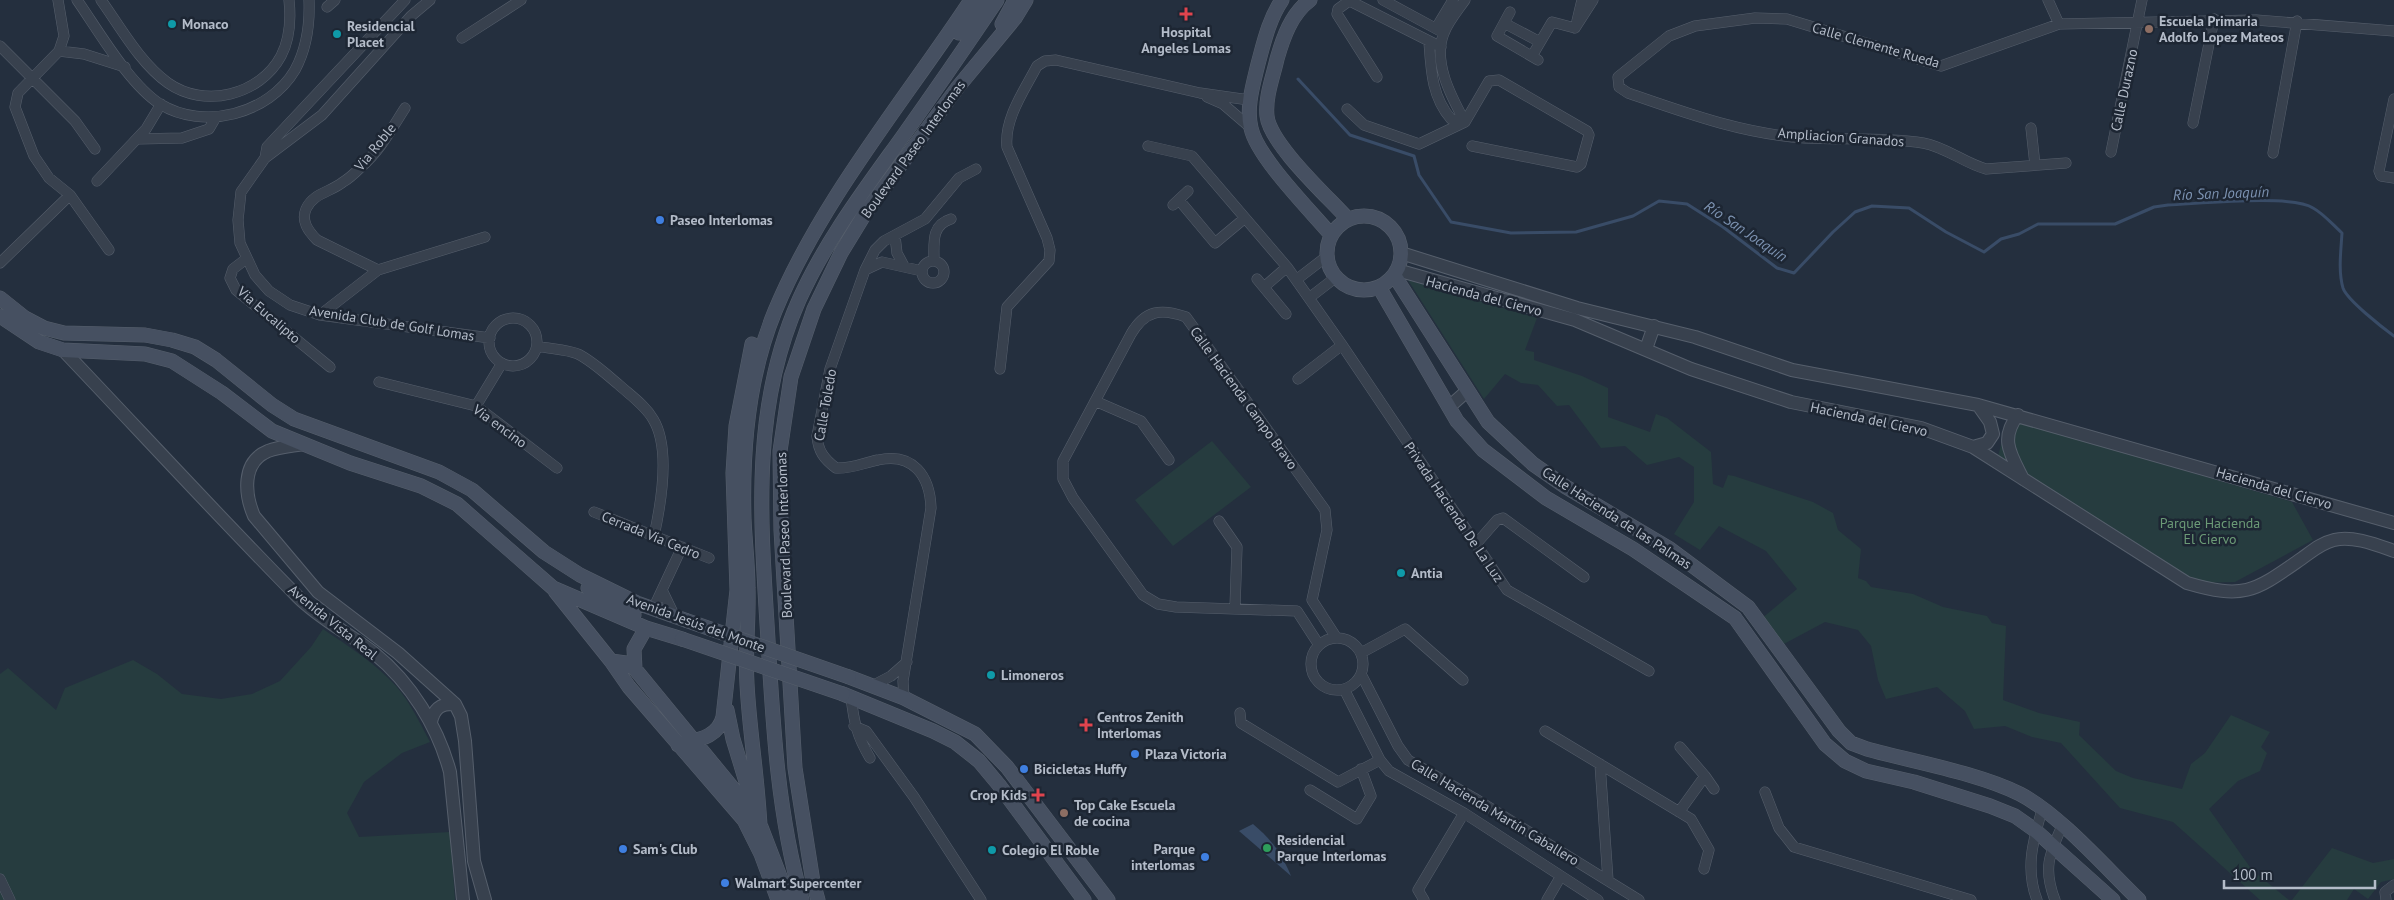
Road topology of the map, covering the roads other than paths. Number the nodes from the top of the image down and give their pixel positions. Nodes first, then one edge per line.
1 (58, 0) edge
2 (77, 0) edge
3 (101, 0) edge
4 (289, 0) edge
5 (309, 0) edge
6 (404, 0) edge
7 (430, 0) edge
8 (521, 0) edge
9 (971, 0) edge
10 (982, 0) edge
11 (998, 0) edge
12 (1015, 0) edge
13 (1026, 0) edge
14 (1282, 0) edge
15 (1310, 0) edge
16 (1349, 0) edge
17 (1383, 0) edge
18 (1453, 0) edge
19 (1465, 0) edge
20 (1582, 0) edge
21 (1593, 0) edge
22 (2048, 0) edge
23 (2142, 0) edge
24 (1397, 4) edge
25 (1510, 12) dead end
26 (970, 19) junction
27 (2214, 19) junction
28 (2138, 21) junction
29 (2296, 22) junction
30 (1504, 23) junction
31 (2059, 24) junction
32 (1575, 28) junction
33 (1440, 31) junction
34 (2394, 31) edge
35 (462, 38) dead end
36 (1429, 42) junction
37 (1540, 42) junction
38 (0, 46) edge
39 (1441, 47) junction
40 (59, 51) junction
41 (986, 53) junction
42 (125, 68) junction
43 (947, 74) junction
44 (32, 77) junction
45 (1377, 77) dead end
46 (1619, 87) joint
47 (909, 93) junction
48 (1200, 93) junction
49 (2394, 99) edge
50 (1249, 100) junction
51 (161, 104) junction
52 (405, 108) dead end
53 (1348, 109) dead end
54 (2393, 110) edge
55 (216, 117) junction
56 (1465, 122) junction
57 (2193, 123) dead end
58 (1251, 128) junction
59 (2031, 128) dead end
60 (137, 139) junction
61 (1148, 146) dead end
62 (1472, 146) dead end
63 (95, 149) dead end
64 (2111, 152) dead end
65 (2273, 153) dead end
66 (265, 158) junction
67 (2066, 162) dead end
68 (2036, 165) junction
69 (976, 169) dead end
70 (2394, 178) edge
71 (98, 181) dead end
72 (1188, 191) dead end
73 (70, 195) junction
74 (1245, 218) junction
75 (1346, 218) junction
76 (951, 219) dead end
77 (1331, 235) junction
78 (895, 236) junction
79 (485, 237) dead end
80 (109, 250) dead end
81 (1401, 253) junction
82 (1326, 257) junction
83 (246, 259) junction
84 (934, 262) junction
85 (0, 263) edge
86 (904, 266) junction
87 (1287, 267) junction
88 (378, 270) junction
89 (865, 270) junction
90 (922, 271) junction
91 (1396, 272) junction
92 (1335, 278) junction
93 (1296, 280) junction
94 (1379, 287) junction
95 (0, 298) edge
96 (1309, 298) junction
97 (1286, 314) dead end
98 (320, 315) junction
99 (0, 316) edge
100 (1654, 326) junction
101 (490, 338) junction
102 (752, 344) dead end
103 (1342, 345) junction
104 (537, 346) junction
105 (1646, 349) junction
106 (63, 350) junction
107 (502, 363) junction
108 (330, 367) dead end
109 (1000, 369) dead end
110 (1298, 379) dead end
111 (379, 382) dead end
112 (1467, 391) junction
113 (1095, 401) junction
114 (1978, 404) junction
115 (476, 406) junction
116 (1449, 406) junction
117 (2018, 415) junction
118 (358, 443) junction
119 (303, 444) junction
120 (1973, 447) junction
121 (1169, 460) dead end
122 (350, 463) junction
123 (557, 468) dead end
124 (2023, 480) junction
125 (594, 512) dead end
126 (1219, 521) dead end
127 (2394, 523) edge
128 (654, 536) junction
129 (1476, 544) junction
130 (682, 547) junction
131 (2394, 551) edge
132 (709, 558) dead end
133 (562, 564) junction
134 (1584, 577) dead end
135 (553, 588) junction
136 (662, 590) junction
137 (1235, 608) junction
138 (653, 609) junction
139 (680, 619) junction
140 (646, 628) junction
141 (1336, 637) junction
142 (1319, 645) junction
143 (1361, 653) junction
144 (611, 661) junction
145 (907, 662) junction
146 (635, 669) junction
147 (1649, 671) dead end
148 (1361, 674) junction
149 (1463, 680) dead end
150 (872, 686) junction
151 (1344, 689) junction
152 (847, 696) junction
153 (904, 698) junction
154 (726, 700) junction
155 (455, 704) junction
156 (1240, 713) dead end
157 (431, 722) junction
158 (854, 726) junction
159 (1545, 731) dead end
160 (694, 741) junction
161 (678, 745) junction
162 (1680, 747) dead end
163 (870, 758) dead end
164 (1380, 760) junction
165 (1600, 764) junction
166 (1361, 770) junction
167 (752, 775) junction
168 (1705, 776) junction
169 (726, 781) junction
170 (1714, 789) dead end
171 (1310, 790) dead end
172 (1765, 792) dead end
173 (2042, 810) junction
174 (1041, 812) junction
175 (1680, 812) junction
176 (1464, 813) junction
177 (754, 814) junction
178 (1028, 824) junction
179 (2062, 826) junction
180 (761, 827) junction
181 (2036, 831) junction
182 (2052, 846) junction
183 (761, 854) junction
184 (1704, 869) dead end
185 (1562, 876) junction
186 (0, 879) edge
187 (1608, 880) junction
188 (2394, 885) edge
189 (2050, 887) junction
190 (2036, 896) edge
191 (8, 897) edge
192 (463, 900) edge
193 (485, 900) edge
194 (778, 900) edge
195 (790, 900) edge
196 (802, 900) edge
197 (818, 900) edge
198 (981, 900) edge
199 (1084, 900) edge
200 (1108, 900) edge
201 (1424, 900) edge
202 (1547, 900) edge
203 (1598, 900) edge
204 (1639, 900) edge
205 (1971, 900) edge
206 (2054, 900) edge
207 (2112, 900) edge
208 (2139, 900) edge
209 (2386, 900) edge

1 - 40 street
2 - 42 street
3 - 4 street
5 - 55 street
6 - 66 street, Avenida Club de Golf Lomas
7 - 66 street, Avenida Club de Golf Lomas
8 - 35 street
9 - 47 main road
10 - 26 main road
11 - 43 main road, Boulevard Paseo Interlomas
12 - 41 main road
13 - 41 main road, Boulevard Paseo Interlomas
14 - 50 main road
15 - 75 main road
16 - 36 street
16 - 45 street
17 - 24 street
18 - 33 street
19 - 33 street
20 - 32 street
21 - 32 street
22 - 31 street
23 - 28 street, Calle Durazno
24 - 33 street
25 - 30 street
26 - 43 main road
26 - 47 main road
27 - 28 street, Calle Clemente Rueda
27 - 29 street, Calle Clemente Rueda
27 - 57 street
28 - 31 street, Calle Clemente Rueda
28 - 64 street, Calle Durazno
29 - 34 street, Calle Clemente Rueda
29 - 65 street
30 - 37 street
30 - 37 street
31 - 46 street, Calle Clemente Rueda
32 - 37 street
33 - 39 street
36 - 39 street
36 - 56 street
38 - 44 street
39 - 56 street
40 - 42 street
40 - 44 street
41 - 197 main road, Boulevard Paseo Interlomas
42 - 51 street
43 - 196 main road, Boulevard Paseo Interlomas
44 - 63 street
44 - 73 street
46 - 68 street, Ampliacion Granados
47 - 167 main road
48 - 50 street
48 - 58 street
48 - 109 street
49 - 54 street
50 - 58 main road
51 - 55 street
51 - 60 street
52 - 88 street, Via Roble
53 - 56 street
54 - 70 street
55 - 60 street
56 - 62 street
58 - 77 main road
59 - 68 street
60 - 71 street
61 - 74 street, Privada Hacienda De La Luz
66 - 83 street, Avenida Club de Golf Lomas
67 - 68 street, Ampliacion Granados
69 - 78 street, Calle Toledo
72 - 74 street
73 - 80 street
73 - 85 street
74 - 87 street, Privada Hacienda De La Luz
75 - 77 main road
75 - 81 main road
76 - 84 street
77 - 82 main road
78 - 86 street
78 - 89 street, Calle Toledo
79 - 88 street
81 - 91 main road
81 - 100 street, Hacienda del Ciervo
82 - 92 main road
82 - 93 street
83 - 98 street, Avenida Club de Golf Lomas
83 - 108 street, Via Eucalipto
84 - 90 street
84 - 90 street
86 - 89 street
86 - 90 street
87 - 93 street, Privada Hacienda De La Luz
87 - 97 street
88 - 98 street
89 - 145 street, Calle Toledo
91 - 94 main road
91 - 105 street, Hacienda del Ciervo
91 - 112 main road, Calle Hacienda de las Palmas
92 - 94 main road
92 - 96 street
93 - 96 street, Privada Hacienda De La Luz
94 - 116 main road, Calle Hacienda de las Palmas
95 - 118 main road, Avenida Jesús del Monte
96 - 103 street, Privada Hacienda De La Luz
98 - 101 street, Avenida Club de Golf Lomas
99 - 106 main road, Avenida Jesús del Monte
100 - 105 street
100 - 114 street, Hacienda del Ciervo
101 - 104 street
101 - 107 street
102 - 154 main road
103 - 110 street
103 - 129 street, Privada Hacienda De La Luz
104 - 107 street
104 - 128 street
105 - 120 street, Hacienda del Ciervo
106 - 119 main road, Avenida Jesús del Monte
106 - 157 street, Avenida Vista Real
107 - 115 street
111 - 115 street, Via encino
112 - 116 street
112 - 173 main road, Calle Hacienda de las Palmas
113 - 121 street
113 - 137 street, Calle Hacienda Campo Bravo
113 - 141 street, Calle Hacienda Campo Bravo
114 - 117 street, Hacienda del Ciervo
114 - 120 street
115 - 123 street, Via encino
116 - 181 main road, Calle Hacienda de las Palmas
117 - 124 street
117 - 127 street, Hacienda del Ciervo
118 - 122 main road
118 - 133 main road, Avenida Jesús del Monte
119 - 122 main road, Avenida Jesús del Monte
119 - 155 street, Avenida Vista Real
120 - 124 street, Hacienda del Ciervo
122 - 135 main road, Avenida Jesús del Monte
124 - 131 street, Hacienda del Ciervo
125 - 128 street, Cerrada Vía Cedro
126 - 137 street
128 - 130 street, Cerrada Vía Cedro
129 - 134 street
129 - 147 street, Privada Hacienda De La Luz
130 - 132 street, Cerrada Vía Cedro
130 - 136 street
133 - 138 main road, Avenida Jesús del Monte
133 - 140 main road
135 - 140 main road, Avenida Jesús del Monte
135 - 144 main road
136 - 138 street
136 - 139 street
137 - 142 street, Calle Hacienda Campo Bravo
138 - 139 main road, Avenida Jesús del Monte
139 - 150 main road, Avenida Jesús del Monte, bridge
140 - 146 main road
140 - 152 main road, Avenida Jesús del Monte, bridge
141 - 142 street
141 - 143 street
142 - 151 street
143 - 148 street
143 - 149 street
144 - 146 main road
144 - 161 main road
145 - 150 street
145 - 153 street, Calle Toledo
146 - 160 main road
148 - 151 street
148 - 187 street, Calle Hacienda Martín Caballero
150 - 153 main road, Avenida Jesús del Monte
151 - 164 street, Calle Hacienda Martín Caballero
152 - 158 street
152 - 178 main road, Avenida Jesús del Monte
153 - 174 main road, Avenida Jesús del Monte
154 - 160 main road
154 - 167 main road
155 - 157 street
155 - 193 street, Avenida Vista Real
156 - 166 street
157 - 192 street, Avenida Vista Real
158 - 163 street
158 - 198 street
159 - 165 street
160 - 161 main road
160 - 169 main road
161 - 183 main road
162 - 168 street
164 - 166 street
164 - 176 street, Calle Hacienda Martín Caballero
165 - 175 street
165 - 187 street
166 - 171 street
167 - 169 main road
167 - 177 main road
167 - 180 main road
168 - 170 street
168 - 175 street
169 - 177 main road
172 - 205 street
173 - 179 main road, Calle Hacienda de las Palmas
173 - 181 street
174 - 178 main road
174 - 200 main road, Avenida Jesús del Monte
175 - 184 street
176 - 185 street, Calle Hacienda Martín Caballero
176 - 201 street
177 - 180 main road
178 - 199 main road, Avenida Jesús del Monte
179 - 182 street
179 - 208 main road, Calle Hacienda de las Palmas
180 - 183 main road
180 - 195 main road
181 - 182 main road, Calle Hacienda de las Palmas
181 - 190 street
182 - 189 street
182 - 207 main road, Calle Hacienda de las Palmas
183 - 194 main road
185 - 202 street
185 - 203 street, Calle Hacienda Martín Caballero
186 - 191 street
187 - 204 street, Calle Hacienda Martín Caballero
188 - 209 street
189 - 190 street
189 - 206 street

